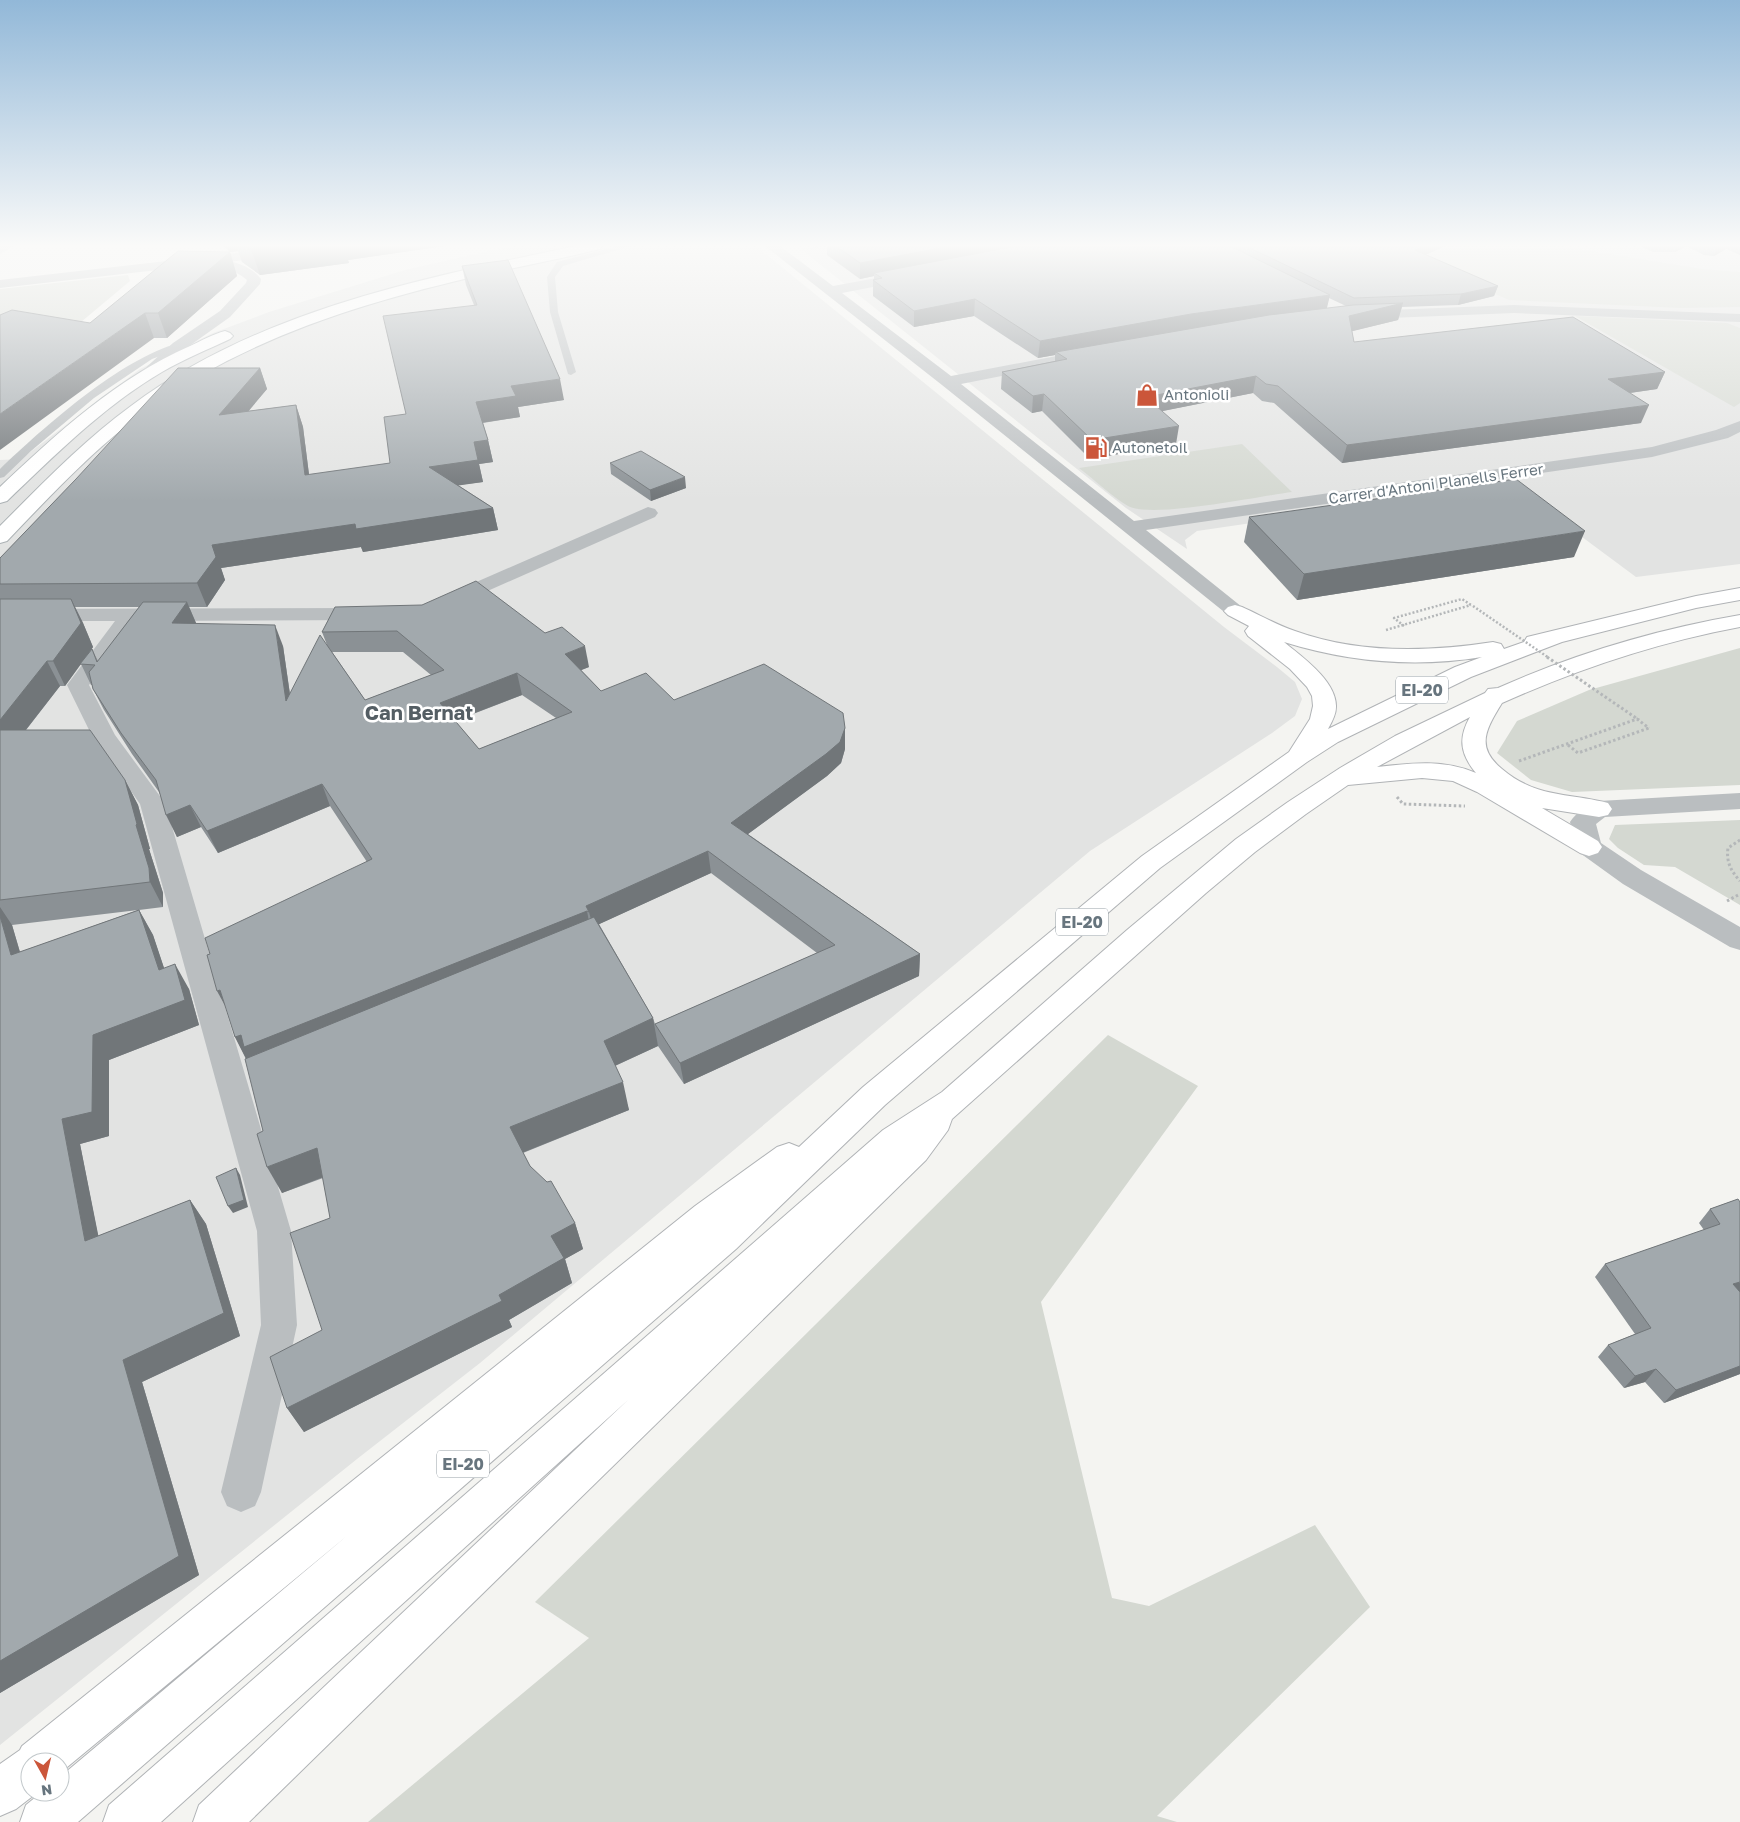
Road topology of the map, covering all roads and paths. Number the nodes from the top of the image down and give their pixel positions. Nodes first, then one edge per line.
1 (201, 331) edge
2 (237, 331) edge
3 (282, 331) edge
4 (559, 331) edge
5 (881, 331) edge
6 (179, 346) junction
7 (1075, 358) edge
8 (571, 372) dead end
9 (148, 374) junction
10 (948, 382) junction
11 (132, 413) junction
12 (1740, 426) edge
13 (5, 466) edge
14 (0, 475) edge
15 (0, 497) edge
16 (648, 513) dead end
17 (43, 518) edge
18 (1130, 527) junction
19 (0, 538) edge
20 (1740, 594) edge
21 (430, 610) edge
22 (1235, 610) junction
23 (130, 614) junction
24 (392, 614) edge
25 (0, 615) edge
26 (1740, 621) edge
27 (1379, 632) dead end
28 (1554, 638) junction
29 (1496, 694) junction
30 (1298, 757) junction
31 (1517, 761) dead end
32 (1336, 780) junction
33 (1740, 801) edge
34 (1599, 809) junction
35 (1740, 840) edge
36 (1589, 847) junction
37 (1740, 881) edge
38 (1740, 894) edge
39 (1732, 907) dead end
40 (1740, 940) edge
41 (874, 1096) junction
42 (952, 1102) junction
43 (241, 1492) dead end
44 (50, 1752) edge
45 (20, 1777) edge
46 (0, 1793) edge
47 (43, 1822) edge
48 (126, 1822) edge
49 (216, 1822) edge

1 - 6 street
2 - 9 main road
3 - 11 main road
4 - 8 lane
5 - 10 street
6 - 9 street
6 - 13 lane
7 - 10 street
9 - 15 main road
10 - 18 street
11 - 17 street
11 - 19 main road
12 - 18 street, Carrer d'Antoni Planells Ferrer
13 - 14 lane
16 - 21 street
18 - 22 street
20 - 28 main road, EI-20
22 - 28 main road
22 - 30 main road
23 - 24 street
23 - 25 street
23 - 43 street
26 - 29 main road, EI-20
27 - 31 path, bridge
28 - 30 main road, EI-20
29 - 32 main road, EI-20
29 - 34 main road
30 - 41 main road, EI-20
32 - 36 main road
32 - 42 main road, EI-20
33 - 34 street
34 - 36 street
35 - 37 path
36 - 40 street
38 - 39 path
41 - 44 main road
41 - 47 main road, EI-20
42 - 48 main road, EI-20
42 - 49 main road
45 - 46 main road

